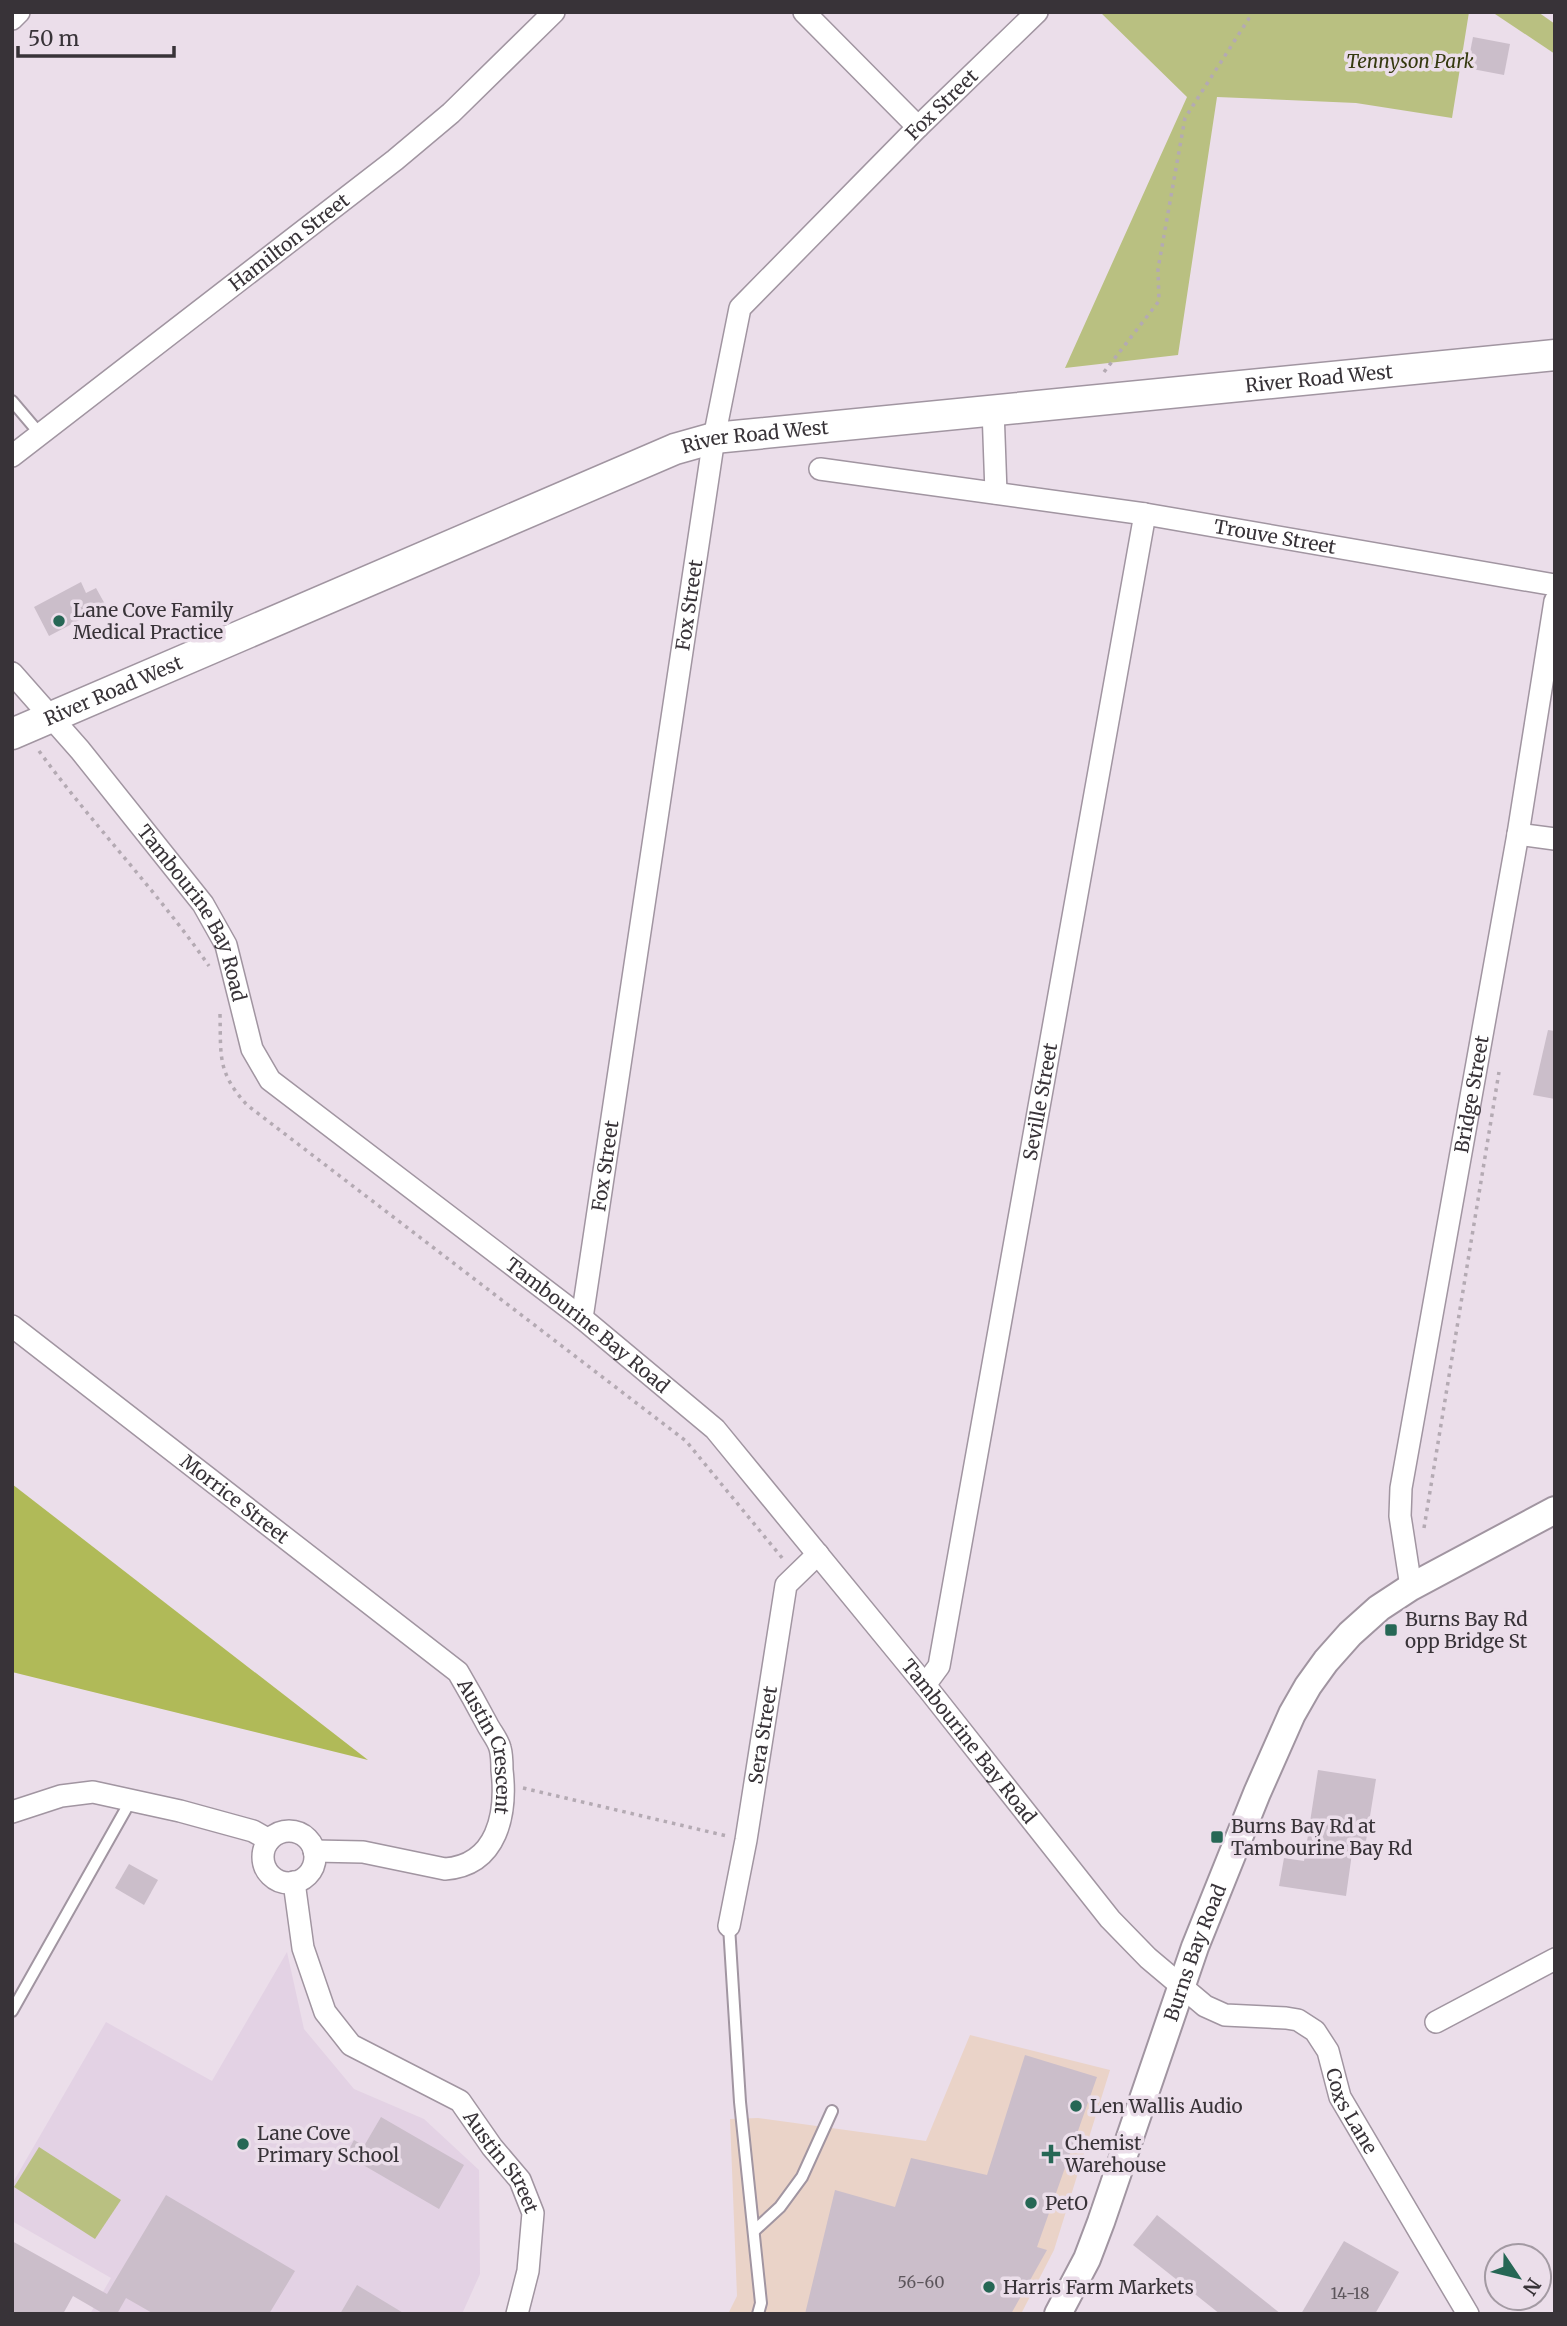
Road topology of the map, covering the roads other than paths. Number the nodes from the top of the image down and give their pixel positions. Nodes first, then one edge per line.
1 (19, 12) edge
2 (554, 12) edge
3 (804, 12) edge
4 (1037, 12) edge
5 (12, 19) edge
6 (918, 127) junction
7 (1555, 355) edge
8 (12, 401) edge
9 (993, 409) junction
10 (40, 434) junction
11 (715, 438) junction
12 (12, 456) edge
13 (820, 469) dead end
14 (996, 493) junction
15 (1145, 514) junction
16 (1555, 585) edge
17 (1555, 601) edge
18 (12, 673) edge
19 (51, 718) junction
20 (12, 734) edge
21 (1518, 834) junction
22 (1555, 839) edge
23 (582, 1318) junction
24 (12, 1326) edge
25 (1555, 1510) edge
26 (818, 1554) junction
27 (1411, 1587) junction
28 (458, 1672) joint
29 (925, 1685) junction
30 (131, 1800) junction
31 (12, 1812) edge
32 (269, 1840) junction
33 (314, 1852) junction
34 (294, 1882) junction
35 (729, 1926) joint
36 (1555, 1959) edge
37 (1181, 1986) junction
38 (12, 2011) edge
39 (1436, 2022) dead end
40 (832, 2111) dead end
41 (754, 2231) junction
42 (517, 2314) edge
43 (758, 2314) edge
44 (1058, 2314) edge
45 (1468, 2314) edge

1 - 5 street
2 - 10 street, Hamilton Street
3 - 6 street
4 - 6 street, Fox Street
6 - 11 street, Fox Street
7 - 9 main road, River Road West
8 - 10 lane
9 - 11 main road, River Road West
9 - 14 street
10 - 12 street, Hamilton Street
11 - 19 main road, River Road West
11 - 23 street, Fox Street
13 - 14 street, Trouve Street
14 - 15 street, Trouve Street
15 - 16 street, Trouve Street
15 - 29 street, Seville Street
17 - 21 street, Bridge Street
18 - 19 street, Tambourine Bay Road
19 - 20 main road, River Road West
19 - 23 street, Tambourine Bay Road
21 - 22 street
21 - 27 street, Bridge Street
23 - 26 street, Tambourine Bay Road
24 - 28 street, Morrice Street
25 - 27 street, Burns Bay Road
26 - 29 street, Tambourine Bay Road
26 - 35 street, Sera Street
27 - 37 street, Burns Bay Road
28 - 33 street, Austin Crescent
29 - 37 street, Tambourine Bay Road
30 - 31 street
30 - 32 street
30 - 38 lane
32 - 33 street
32 - 34 street
33 - 34 street
34 - 42 street, Austin Street
35 - 41 lane
36 - 39 street
37 - 44 street, Burns Bay Road
37 - 45 street, Coxs Lane
40 - 41 lane
41 - 43 lane

